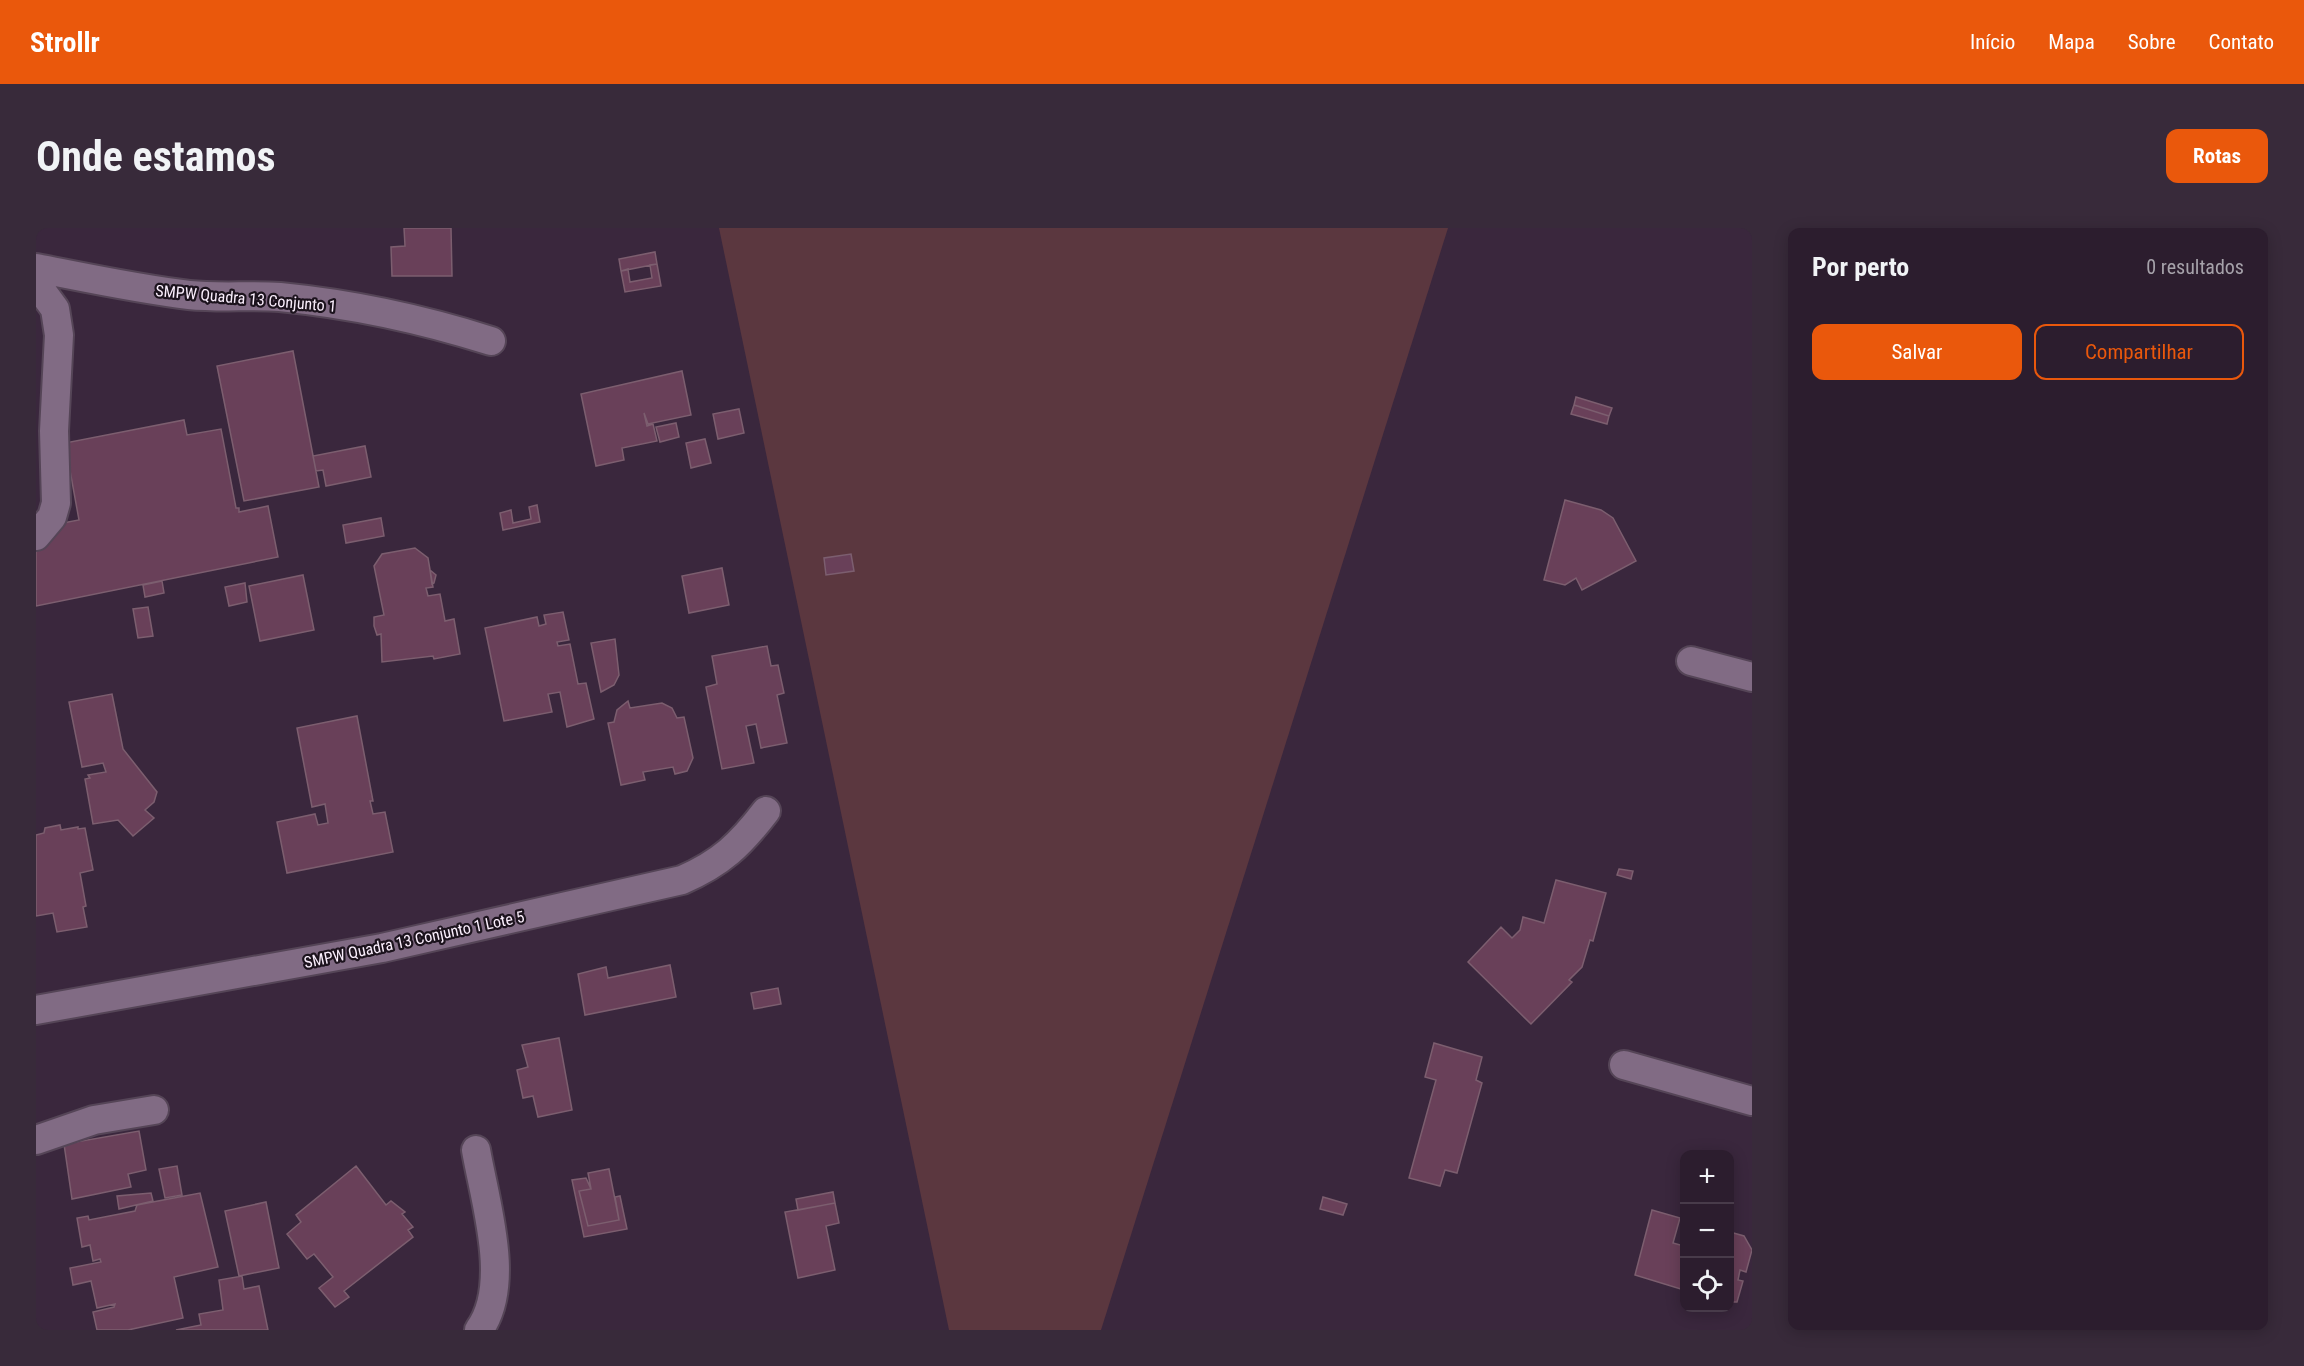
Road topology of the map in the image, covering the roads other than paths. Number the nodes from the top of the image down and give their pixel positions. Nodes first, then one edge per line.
1 (36, 268) edge
2 (36, 283) edge
3 (490, 341) dead end
4 (36, 536) edge
5 (1691, 661) dead end
6 (1752, 677) edge
7 (766, 811) dead end
8 (36, 1010) edge
9 (1624, 1065) dead end
10 (1752, 1101) edge
11 (154, 1110) dead end
12 (36, 1140) edge
13 (476, 1150) dead end
14 (479, 1330) edge

1 - 3 street, SMPW Quadra 13 Conjunto 1
2 - 4 street
5 - 6 street
7 - 8 street, SMPW Quadra 13 Conjunto 1 Lote 5
9 - 10 street
11 - 12 street
13 - 14 street

